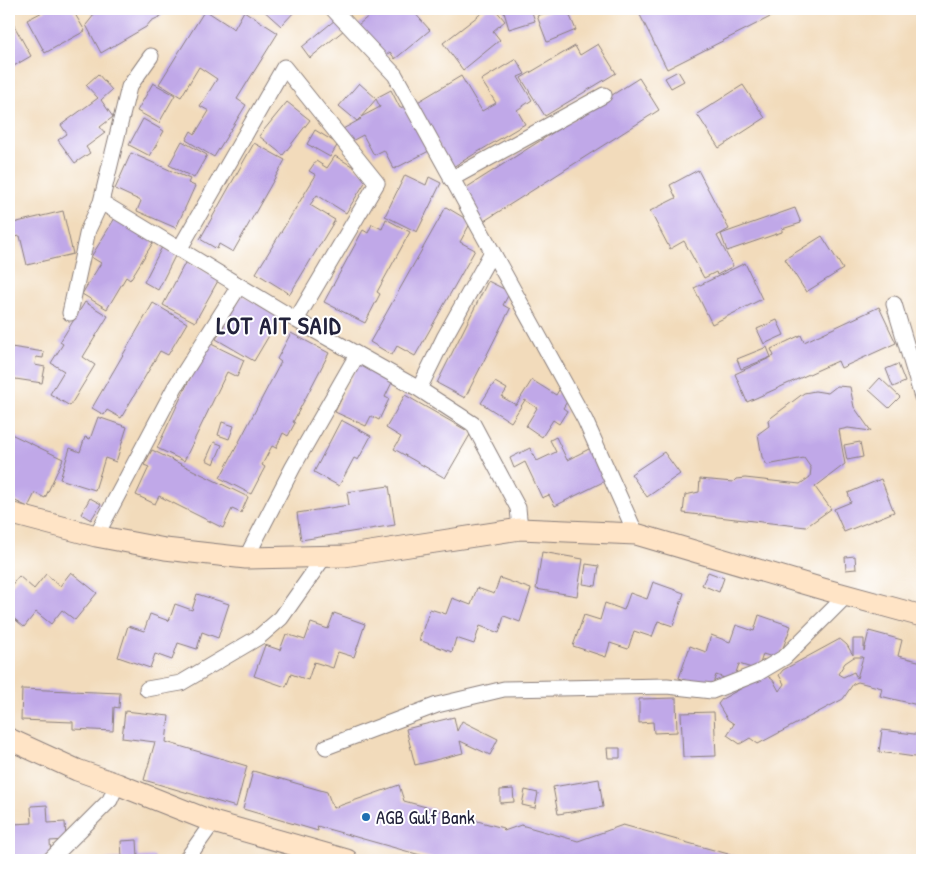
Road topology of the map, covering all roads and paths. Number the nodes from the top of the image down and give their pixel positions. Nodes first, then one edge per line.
1 (333, 9) edge
2 (151, 56) dead end
3 (604, 95) dead end
4 (452, 179) junction
5 (101, 202) junction
6 (179, 250) junction
7 (492, 252) junction
8 (239, 286) junction
9 (894, 304) dead end
10 (70, 313) dead end
11 (296, 320) junction
12 (357, 355) junction
13 (419, 389) junction
14 (922, 397) edge
15 (9, 513) edge
16 (520, 529) junction
17 (636, 534) junction
18 (96, 536) junction
19 (324, 557) junction
20 (246, 558) junction
21 (846, 596) junction
22 (922, 616) edge
23 (147, 688) dead end
24 (9, 739) edge
25 (326, 747) dead end
26 (117, 784) junction
27 (213, 822) junction
28 (50, 860) edge
29 (186, 860) edge
30 (347, 860) edge

1 - 4 street
2 - 5 street
3 - 4 street
4 - 7 street
5 - 6 street
5 - 10 street
6 - 8 street
6 - 11 street
7 - 13 street
7 - 17 street
8 - 11 street
8 - 18 street
9 - 14 street
11 - 12 street
12 - 13 street
12 - 20 street
13 - 16 street
15 - 18 street
16 - 17 street
16 - 19 street
17 - 21 street
18 - 20 street
19 - 20 street
19 - 23 street
21 - 22 street
21 - 25 street
24 - 26 street
26 - 27 street
26 - 28 street
27 - 29 street
27 - 30 street

